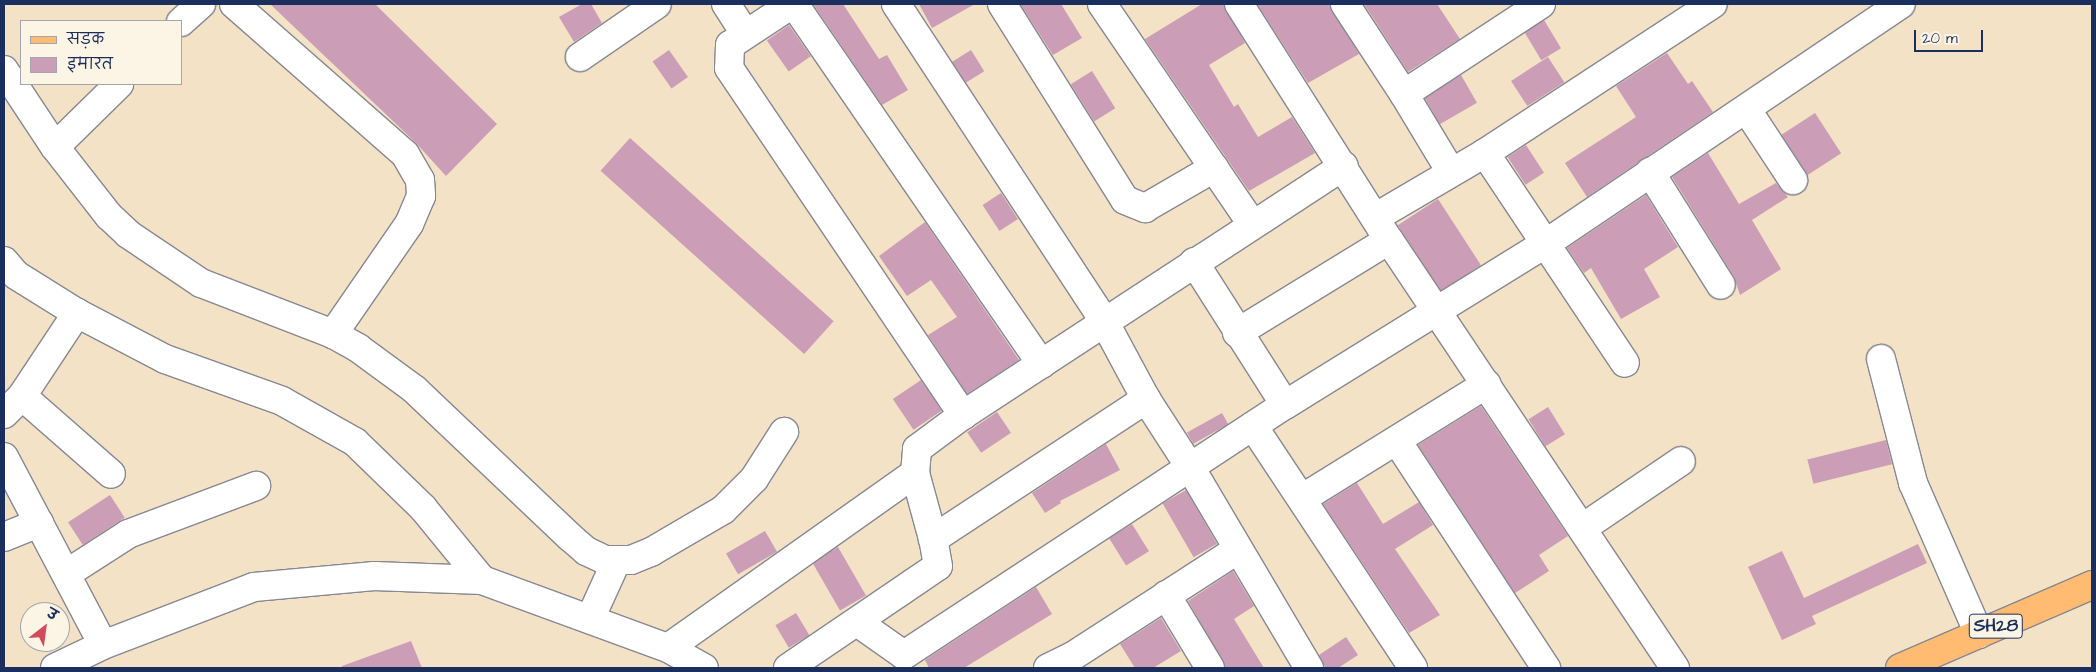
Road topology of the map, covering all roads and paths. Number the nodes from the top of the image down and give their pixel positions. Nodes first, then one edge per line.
1 (201, 4) edge
2 (234, 4) edge
3 (657, 4) edge
4 (726, 4) edge
5 (793, 4) edge
6 (896, 4) edge
7 (1002, 4) edge
8 (1102, 4) edge
9 (1239, 4) edge
10 (1345, 4) edge
11 (1541, 4) edge
12 (1713, 4) edge
13 (1901, 4) edge
14 (182, 21) edge
15 (745, 33) junction
16 (580, 57) dead end
17 (4, 70) edge
18 (118, 85) edge
19 (1404, 94) junction
20 (1747, 110) junction
21 (55, 147) junction
22 (1485, 152) junction
23 (1344, 166) junction
24 (1214, 168) junction
25 (1451, 172) junction
26 (1650, 172) junction
27 (1793, 180) dead end
28 (1252, 224) junction
29 (1383, 228) junction
30 (1545, 244) junction
31 (4, 261) edge
32 (1194, 262) junction
33 (1721, 285) dead end
34 (1439, 312) junction
35 (76, 313) junction
36 (1104, 322) junction
37 (1237, 333) junction
38 (333, 334) junction
39 (1881, 359) dead end
40 (1625, 363) dead end
41 (1041, 364) junction
42 (1487, 384) junction
43 (1146, 399) junction
44 (13, 405) edge
45 (1285, 405) junction
46 (963, 415) junction
47 (1253, 426) junction
48 (784, 432) dead end
49 (1397, 441) junction
50 (4, 460) edge
51 (1681, 461) dead end
52 (1190, 467) junction
53 (915, 473) junction
54 (111, 474) dead end
55 (256, 486) dead end
56 (1303, 498) junction
57 (39, 523) junction
58 (1584, 527) junction
59 (4, 537) edge
60 (933, 540) junction
61 (1237, 550) junction
62 (616, 562) junction
63 (66, 574) junction
64 (482, 580) junction
65 (2092, 585) edge
66 (1166, 595) junction
67 (590, 619) junction
68 (858, 622) junction
69 (1979, 634) junction
70 (103, 645) junction
71 (668, 648) junction
72 (55, 668) edge
73 (704, 668) edge
74 (788, 668) edge
75 (1048, 668) edge
76 (1210, 668) edge
77 (1308, 668) edge
78 (1413, 668) edge
79 (1546, 668) edge
80 (1675, 668) edge
81 (1900, 668) edge

1 - 14 street
2 - 38 street
3 - 16 street
4 - 15 street
5 - 15 street
5 - 41 street
6 - 36 street
7 - 24 street
8 - 24 street
9 - 23 street
10 - 19 street
11 - 19 street
12 - 22 street
13 - 20 street
15 - 46 street
17 - 21 street
18 - 21 street
19 - 25 street
20 - 26 street
20 - 27 street
21 - 38 street
22 - 25 street
22 - 30 street
23 - 28 street
23 - 29 street
24 - 28 street
25 - 29 street
26 - 30 street
26 - 33 street
28 - 32 street
29 - 34 street
29 - 37 street
30 - 34 street
30 - 40 street
31 - 35 street
32 - 36 street
32 - 37 street
34 - 42 street
34 - 45 street
35 - 44 street
35 - 64 street
36 - 41 street
36 - 43 street
37 - 45 street
38 - 62 street
39 - 69 street
41 - 46 street
42 - 49 street
42 - 58 street
43 - 52 street
43 - 60 street
44 - 54 street
45 - 47 street
46 - 53 street
47 - 52 street
47 - 56 street
48 - 62 street
49 - 56 street
49 - 79 street
50 - 57 street
51 - 58 street
52 - 61 street
52 - 68 street
53 - 60 street
53 - 71 street
55 - 63 street
56 - 78 street
57 - 59 street
57 - 63 street
58 - 80 street
60 - 68 street
61 - 66 street
61 - 77 street
62 - 67 street
63 - 70 street
64 - 67 street
64 - 70 street
65 - 69 main road, SH28
66 - 75 street
66 - 76 street
67 - 71 street
68 - 74 street
69 - 81 main road, SH28
70 - 72 street
71 - 73 street

